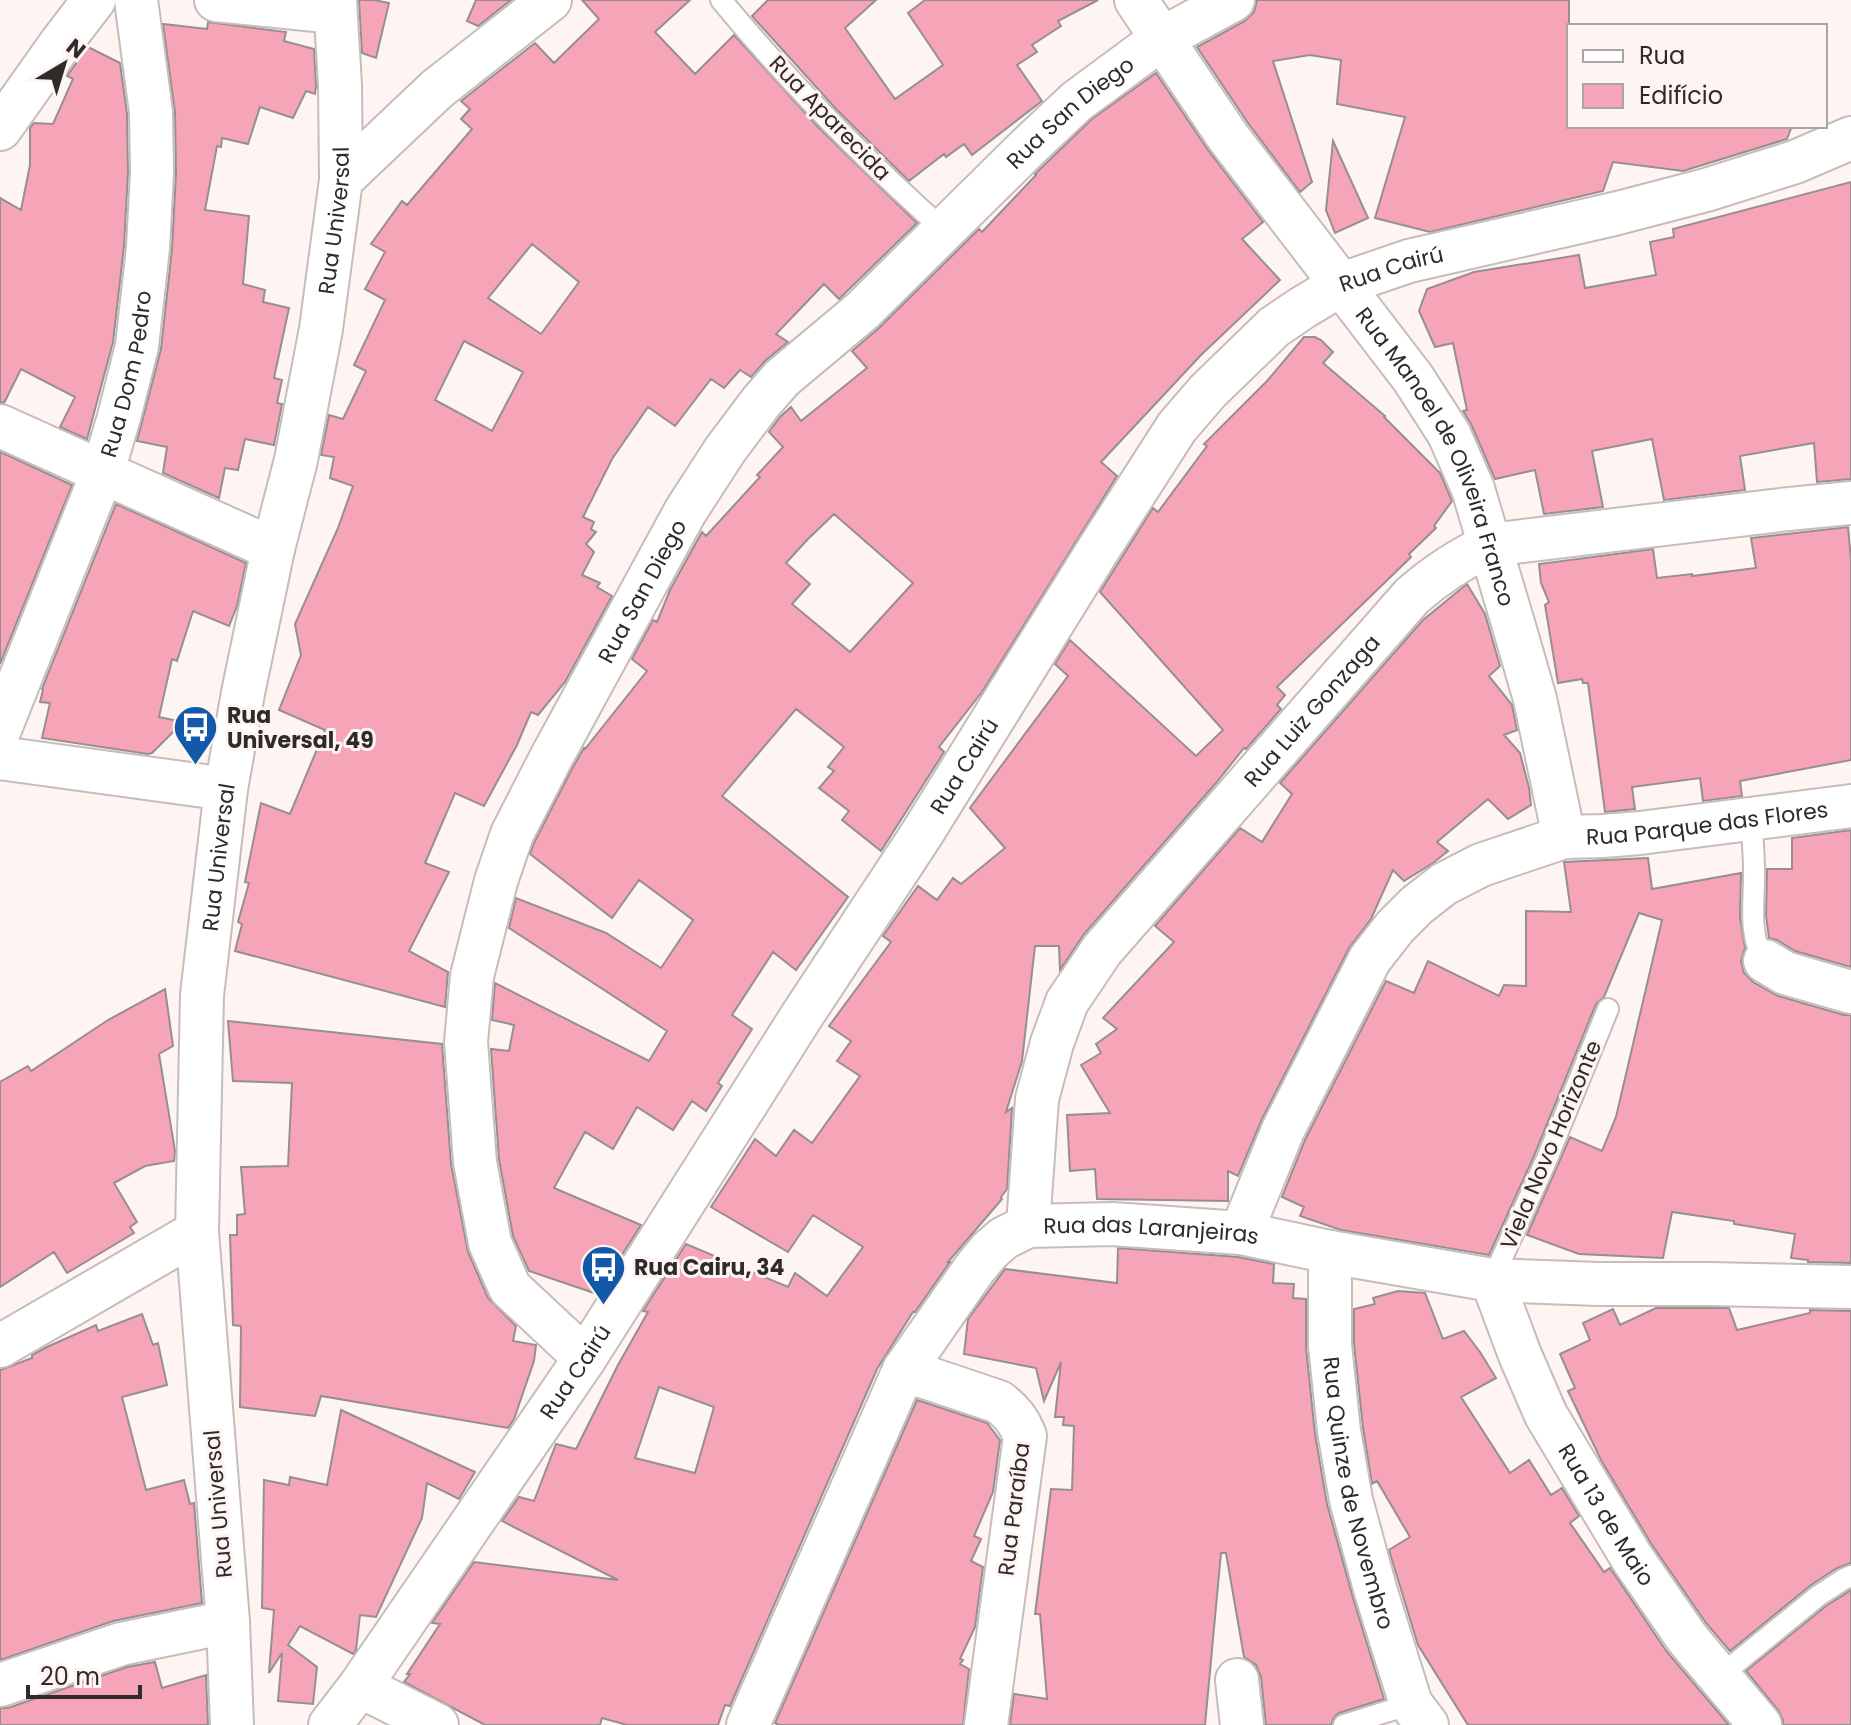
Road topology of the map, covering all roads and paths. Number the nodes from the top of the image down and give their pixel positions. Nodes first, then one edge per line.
1 (94, 0) edge
2 (136, 0) edge
3 (216, 0) edge
4 (550, 0) edge
5 (721, 0) edge
6 (1136, 0) edge
7 (1233, 0) edge
8 (335, 6) edge
9 (1161, 39) junction
10 (0, 129) edge
11 (1851, 138) edge
12 (341, 180) junction
13 (944, 230) junction
14 (1342, 284) junction
15 (0, 426) edge
16 (103, 471) junction
17 (1851, 503) edge
18 (1490, 545) junction
19 (273, 549) junction
20 (0, 729) edge
21 (0, 758) edge
22 (226, 789) junction
23 (1851, 806) edge
24 (1751, 818) junction
25 (1564, 837) junction
26 (1765, 961) joint
27 (1851, 992) edge
28 (1608, 1009) dead end
29 (1028, 1226) junction
30 (197, 1232) junction
31 (1241, 1233) junction
32 (1330, 1252) junction
33 (1492, 1280) junction
34 (1851, 1287) edge
35 (0, 1346) edge
36 (585, 1358) junction
37 (904, 1370) junction
38 (1851, 1576) edge
39 (228, 1622) junction
40 (1720, 1676) junction
41 (1237, 1680) dead end
42 (0, 1685) edge
43 (360, 1686) junction
44 (1419, 1714) edge
45 (232, 1725) edge
46 (330, 1725) edge
47 (437, 1725) edge
48 (748, 1725) edge
49 (986, 1725) edge
50 (1242, 1725) edge
51 (1344, 1725) edge
52 (1760, 1725) edge

1 - 10 street
2 - 16 street, Rua Dom Pedro
3 - 8 street
4 - 12 street
5 - 13 lane, Rua Aparecida
6 - 9 street, Rua Manoel de Oliveira Franco
7 - 9 street, Rua San Diego
8 - 12 street, Rua Universal
9 - 13 street, Rua San Diego
9 - 14 street, Rua Manoel de Oliveira Franco
11 - 14 street, Rua Cairú
12 - 19 street, Rua Universal
13 - 36 street, Rua San Diego
14 - 18 street, Rua Manoel de Oliveira Franco
14 - 36 street, Rua Cairú
15 - 16 street
16 - 19 street
16 - 20 street, Rua Dom Pedro
17 - 18 street, Rua Luiz Gonzaga
18 - 25 street, Rua Manoel de Oliveira Franco
18 - 29 street, Rua Luiz Gonzaga
19 - 22 street, Rua Universal
21 - 22 street
22 - 30 street, Rua Universal
23 - 24 street, Rua Parque das Flores
24 - 25 street, Rua Parque das Flores
24 - 26 lane
25 - 31 street, Rua Parque das Flores
26 - 27 street
28 - 33 lane, Viela Novo Horizonte
29 - 31 street, Rua das Laranjeiras
29 - 37 street, Rua das Laranjeiras
30 - 35 street
30 - 39 street, Rua Universal
31 - 32 street, Rua das Laranjeiras
32 - 33 street, Rua das Laranjeiras
32 - 44 street, Rua Quinze de Novembro
33 - 34 street, Rua das Laranjeiras
33 - 40 street, Rua 13 de Maio
36 - 43 street, Rua Cairú
37 - 48 street, Rua das Laranjeiras
37 - 49 street, Rua Paraíba
38 - 40 lane
39 - 42 street
39 - 45 street, Rua Universal
40 - 52 street, Rua 13 de Maio
41 - 50 street
43 - 46 street, Rua Cairú
43 - 47 street
44 - 51 lane

